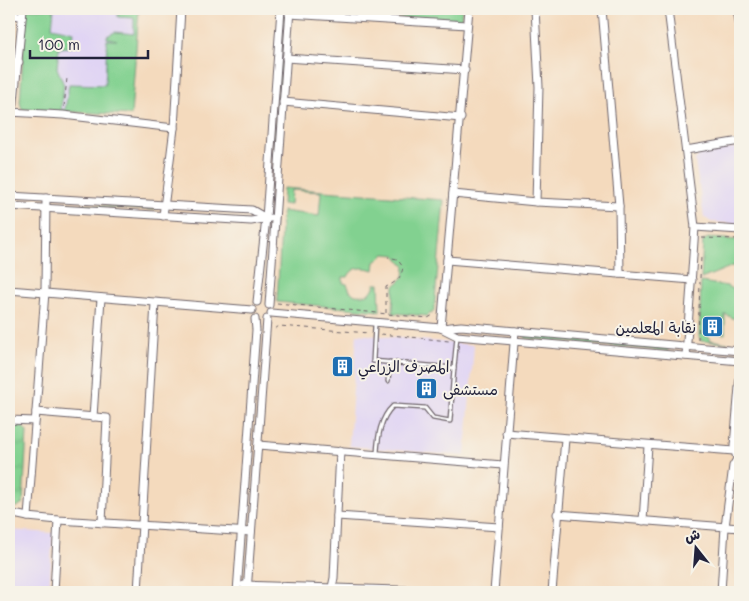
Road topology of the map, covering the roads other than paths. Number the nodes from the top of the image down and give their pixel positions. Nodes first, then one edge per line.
1 (182, 9) edge
2 (281, 9) edge
3 (469, 9) edge
4 (535, 9) edge
5 (602, 9) edge
6 (668, 9) edge
7 (737, 9) edge
8 (289, 11) edge
9 (23, 13) edge
10 (9, 15) edge
11 (468, 26) junction
12 (740, 28) edge
13 (286, 58) junction
14 (9, 61) edge
15 (19, 62) junction
16 (465, 70) junction
17 (283, 102) junction
18 (11, 112) edge
19 (461, 118) junction
20 (174, 128) junction
21 (740, 141) edge
22 (686, 150) junction
23 (274, 160) junction
24 (453, 194) junction
25 (9, 196) edge
26 (46, 198) junction
27 (536, 202) junction
28 (164, 204) junction
29 (9, 206) edge
30 (619, 206) junction
31 (46, 208) junction
32 (228, 209) junction
33 (164, 216) junction
34 (266, 218) junction
35 (274, 218) junction
36 (227, 220) junction
37 (695, 227) junction
38 (740, 230) edge
39 (447, 260) junction
40 (620, 274) junction
41 (692, 280) junction
42 (9, 290) edge
43 (45, 292) junction
44 (101, 298) junction
45 (257, 302) junction
46 (155, 303) junction
47 (272, 303) junction
48 (252, 310) junction
49 (269, 316) junction
50 (255, 319) junction
51 (375, 323) junction
52 (441, 328) junction
53 (515, 331) junction
54 (456, 339) junction
55 (515, 341) junction
56 (687, 346) junction
57 (740, 351) edge
58 (686, 356) junction
59 (740, 361) edge
60 (390, 362) junction
61 (454, 368) junction
62 (740, 375) edge
63 (388, 382) dead end
64 (36, 412) junction
65 (93, 417) junction
66 (9, 420) edge
67 (35, 421) junction
68 (506, 433) junction
69 (565, 438) junction
70 (258, 445) junction
71 (648, 446) junction
72 (340, 451) junction
73 (734, 452) junction
74 (377, 455) junction
75 (738, 460) edge
76 (503, 465) junction
77 (9, 513) edge
78 (557, 514) junction
79 (28, 516) junction
80 (337, 516) junction
81 (58, 520) junction
82 (643, 521) junction
83 (102, 523) junction
84 (144, 526) junction
85 (499, 526) junction
86 (725, 527) junction
87 (740, 528) edge
88 (241, 531) junction
89 (251, 532) junction
90 (238, 588) edge
91 (247, 589) edge
92 (331, 590) edge
93 (54, 592) edge
94 (138, 592) edge
95 (461, 592) edge
96 (494, 592) edge
97 (552, 592) edge
98 (721, 592) edge

1 - 20 street
2 - 23 street
3 - 11 street
4 - 27 street
5 - 30 street
6 - 22 street
7 - 12 street
8 - 11 street
8 - 13 street
9 - 10 street
9 - 15 street
11 - 16 street
13 - 16 street
13 - 17 street
14 - 15 street
15 - 18 street
16 - 19 street
17 - 19 street
17 - 23 street
18 - 20 street
19 - 24 street
20 - 28 street
21 - 22 street
22 - 37 street
23 - 34 street
23 - 35 street
24 - 27 street
24 - 39 street
25 - 26 street
26 - 28 street
26 - 31 street
27 - 30 street
28 - 32 street
28 - 33 street
29 - 31 street
30 - 40 street
31 - 33 street
31 - 43 street
32 - 34 street
32 - 36 street
33 - 36 street
34 - 35 street
34 - 36 street
34 - 45 street
35 - 47 street
37 - 38 street
37 - 41 street
39 - 40 street
39 - 52 street
40 - 41 street
41 - 56 street
42 - 43 street
43 - 44 street
43 - 64 street
44 - 46 street
44 - 65 street
45 - 47 street
45 - 48 street
46 - 48 street
46 - 84 street
47 - 49 street
48 - 50 street
49 - 50 street
49 - 51 street
49 - 70 street
50 - 88 street
51 - 52 street
51 - 60 lane
52 - 53 street
52 - 54 street
53 - 55 street
53 - 56 street
54 - 55 street
54 - 61 lane
55 - 58 street
55 - 68 street
56 - 57 street
56 - 58 street
58 - 59 street
60 - 61 lane
60 - 63 lane
61 - 74 lane
62 - 73 street
64 - 65 street
64 - 67 street
65 - 83 street
66 - 67 street
67 - 79 street
68 - 69 street
68 - 76 street
69 - 71 street
69 - 78 street
70 - 72 street
70 - 89 street
71 - 73 street
71 - 82 street
72 - 74 street
72 - 80 street
73 - 75 street
74 - 76 street
75 - 86 street
76 - 85 street
77 - 79 street
78 - 82 street
78 - 97 street
79 - 81 street
80 - 85 street
80 - 92 street
81 - 83 street
81 - 93 street
82 - 86 street
83 - 84 street
84 - 88 street
84 - 94 street
85 - 96 street
86 - 87 street
86 - 98 street
88 - 89 street
88 - 90 street
89 - 91 street
90 - 91 street
91 - 92 street
92 - 95 street

